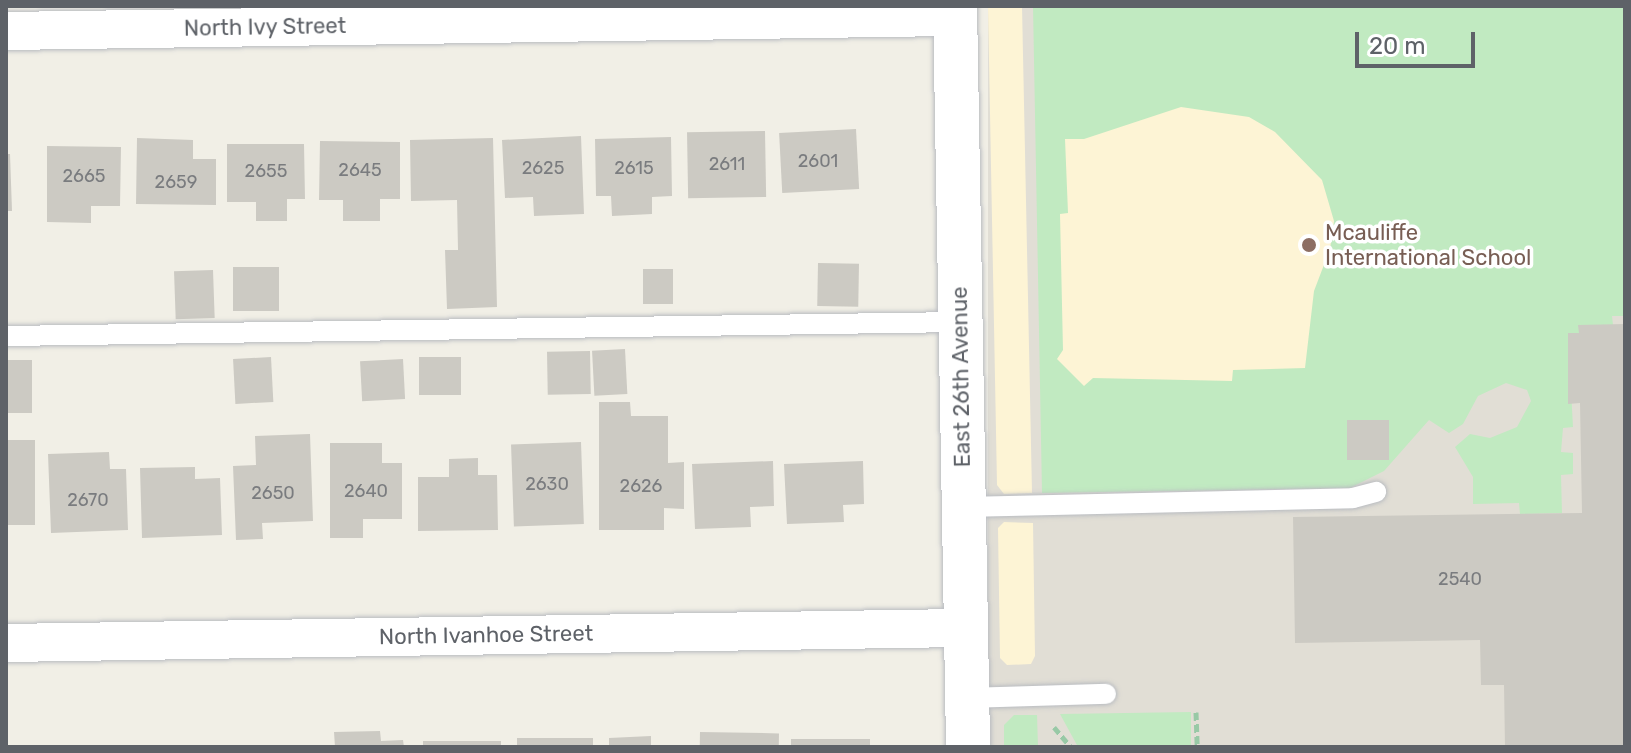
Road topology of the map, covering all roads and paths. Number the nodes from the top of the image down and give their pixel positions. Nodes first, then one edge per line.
1 (955, 12) edge
2 (6, 31) edge
3 (960, 322) junction
4 (6, 336) edge
5 (1376, 492) dead end
6 (964, 507) junction
7 (966, 628) junction
8 (6, 643) edge
9 (1106, 694) dead end
10 (968, 698) junction
11 (1196, 712) dead end
12 (1043, 724) dead end
13 (968, 747) edge
14 (1071, 747) edge
15 (1197, 747) edge

1 - 2 street, North Ivy Street
1 - 3 street, East 26th Avenue
3 - 4 lane
3 - 6 street, East 26th Avenue
5 - 6 lane
6 - 7 street, East 26th Avenue
7 - 8 street, North Ivanhoe Street
7 - 10 street, East 26th Avenue
9 - 10 lane
10 - 13 street, East 26th Avenue
11 - 15 path
12 - 14 path

